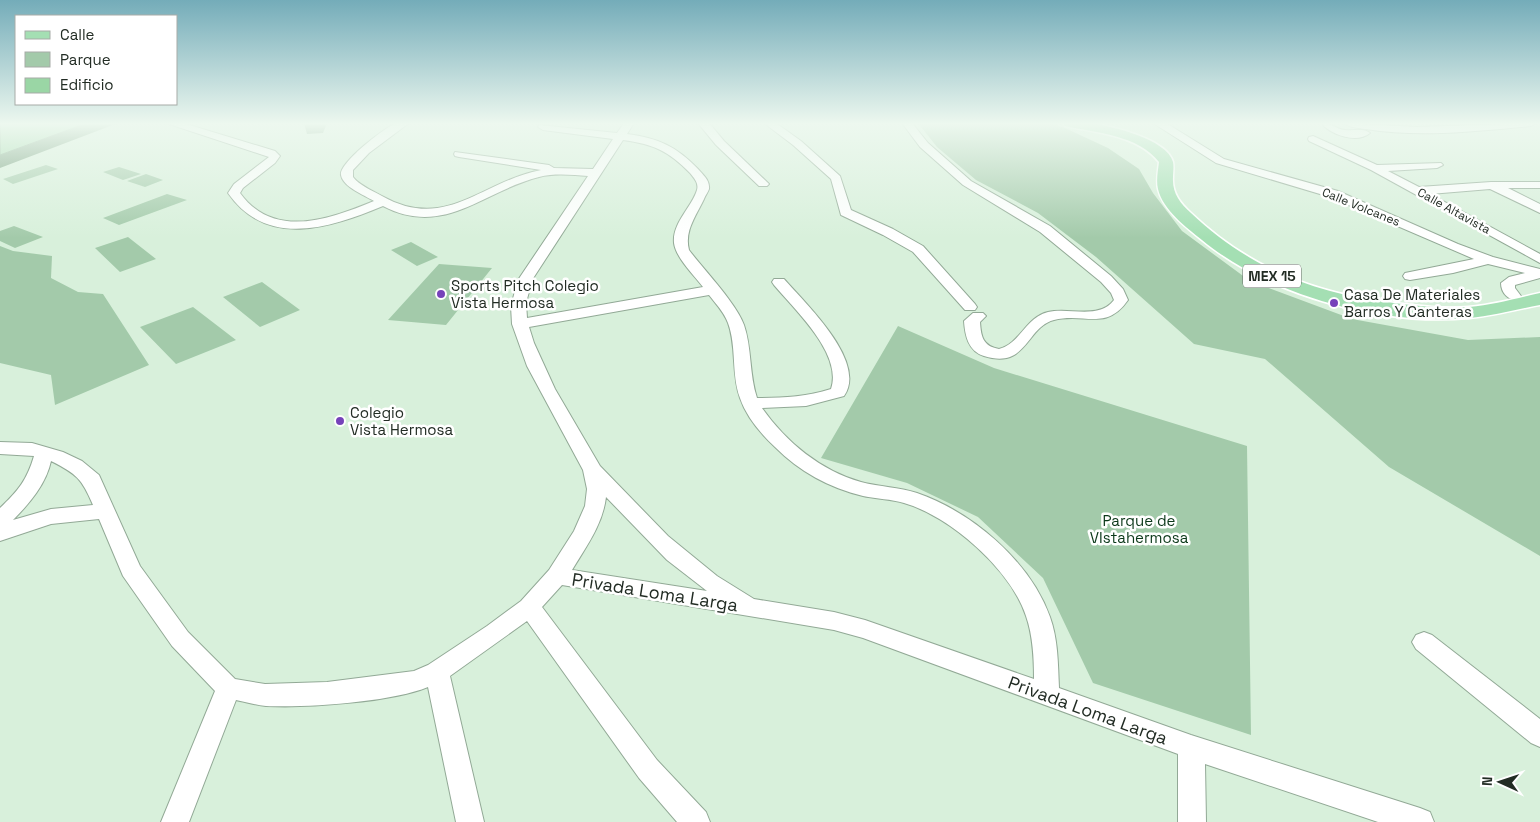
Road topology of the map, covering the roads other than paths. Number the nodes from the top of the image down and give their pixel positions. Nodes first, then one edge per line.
1 (272, 161) edge
2 (354, 161) edge
3 (505, 161) edge
4 (603, 161) edge
5 (685, 161) edge
6 (739, 161) edge
7 (817, 161) edge
8 (943, 161) edge
9 (1165, 161) edge
10 (1179, 161) edge
11 (1219, 161) edge
12 (1361, 161) edge
13 (1438, 165) dead end
14 (1375, 168) junction
15 (559, 170) junction
16 (595, 173) junction
17 (763, 184) dead end
18 (1491, 185) junction
19 (1540, 185) edge
20 (1418, 191) junction
21 (384, 201) junction
22 (1540, 209) edge
23 (1540, 259) edge
24 (1488, 260) junction
25 (1540, 274) edge
26 (1410, 276) dead end
27 (780, 282) dead end
28 (713, 290) junction
29 (1540, 290) edge
30 (1514, 296) junction
31 (1540, 299) edge
32 (520, 324) junction
33 (752, 403) junction
34 (0, 448) edge
35 (44, 452) junction
36 (593, 470) junction
37 (106, 512) junction
38 (0, 520) edge
39 (0, 533) edge
40 (557, 576) junction
41 (529, 607) junction
42 (754, 608) junction
43 (1424, 642) dead end
44 (437, 672) junction
45 (228, 688) junction
46 (1047, 695) junction
47 (1540, 735) edge
48 (1192, 747) junction
49 (175, 822) edge
50 (470, 822) edge
51 (696, 822) edge
52 (1192, 822) edge
53 (1420, 822) edge

1 - 21 street
2 - 21 street
3 - 15 street
4 - 16 street
5 - 28 street
6 - 17 street
7 - 8 street
9 - 31 main road, MEX 15
10 - 30 main road, MEX 15
11 - 24 street, Calle Volcanes
12 - 14 street, Calle Altavista
13 - 14 street
14 - 20 street, Calle Altavista
15 - 16 street
15 - 21 street
16 - 32 street
18 - 19 street
18 - 20 street
18 - 22 street
20 - 23 street, Calle Altavista
24 - 25 street, Calle Volcanes
24 - 26 street
25 - 30 street, Calle Volcanes
27 - 33 street
28 - 32 street
28 - 33 street
29 - 30 main road, MEX 15
32 - 36 street
33 - 46 street
34 - 35 street
35 - 37 street
35 - 38 street
36 - 40 street
36 - 42 street, Privada Loma Larga
37 - 39 street
37 - 45 street
40 - 41 street
40 - 42 street, Privada Loma Larga
41 - 44 street
41 - 51 street
42 - 46 street, Privada Loma Larga
43 - 47 street
44 - 45 street
44 - 50 street
45 - 49 street
46 - 48 street, Privada Loma Larga
48 - 52 street
48 - 53 street, Privada Loma Larga

